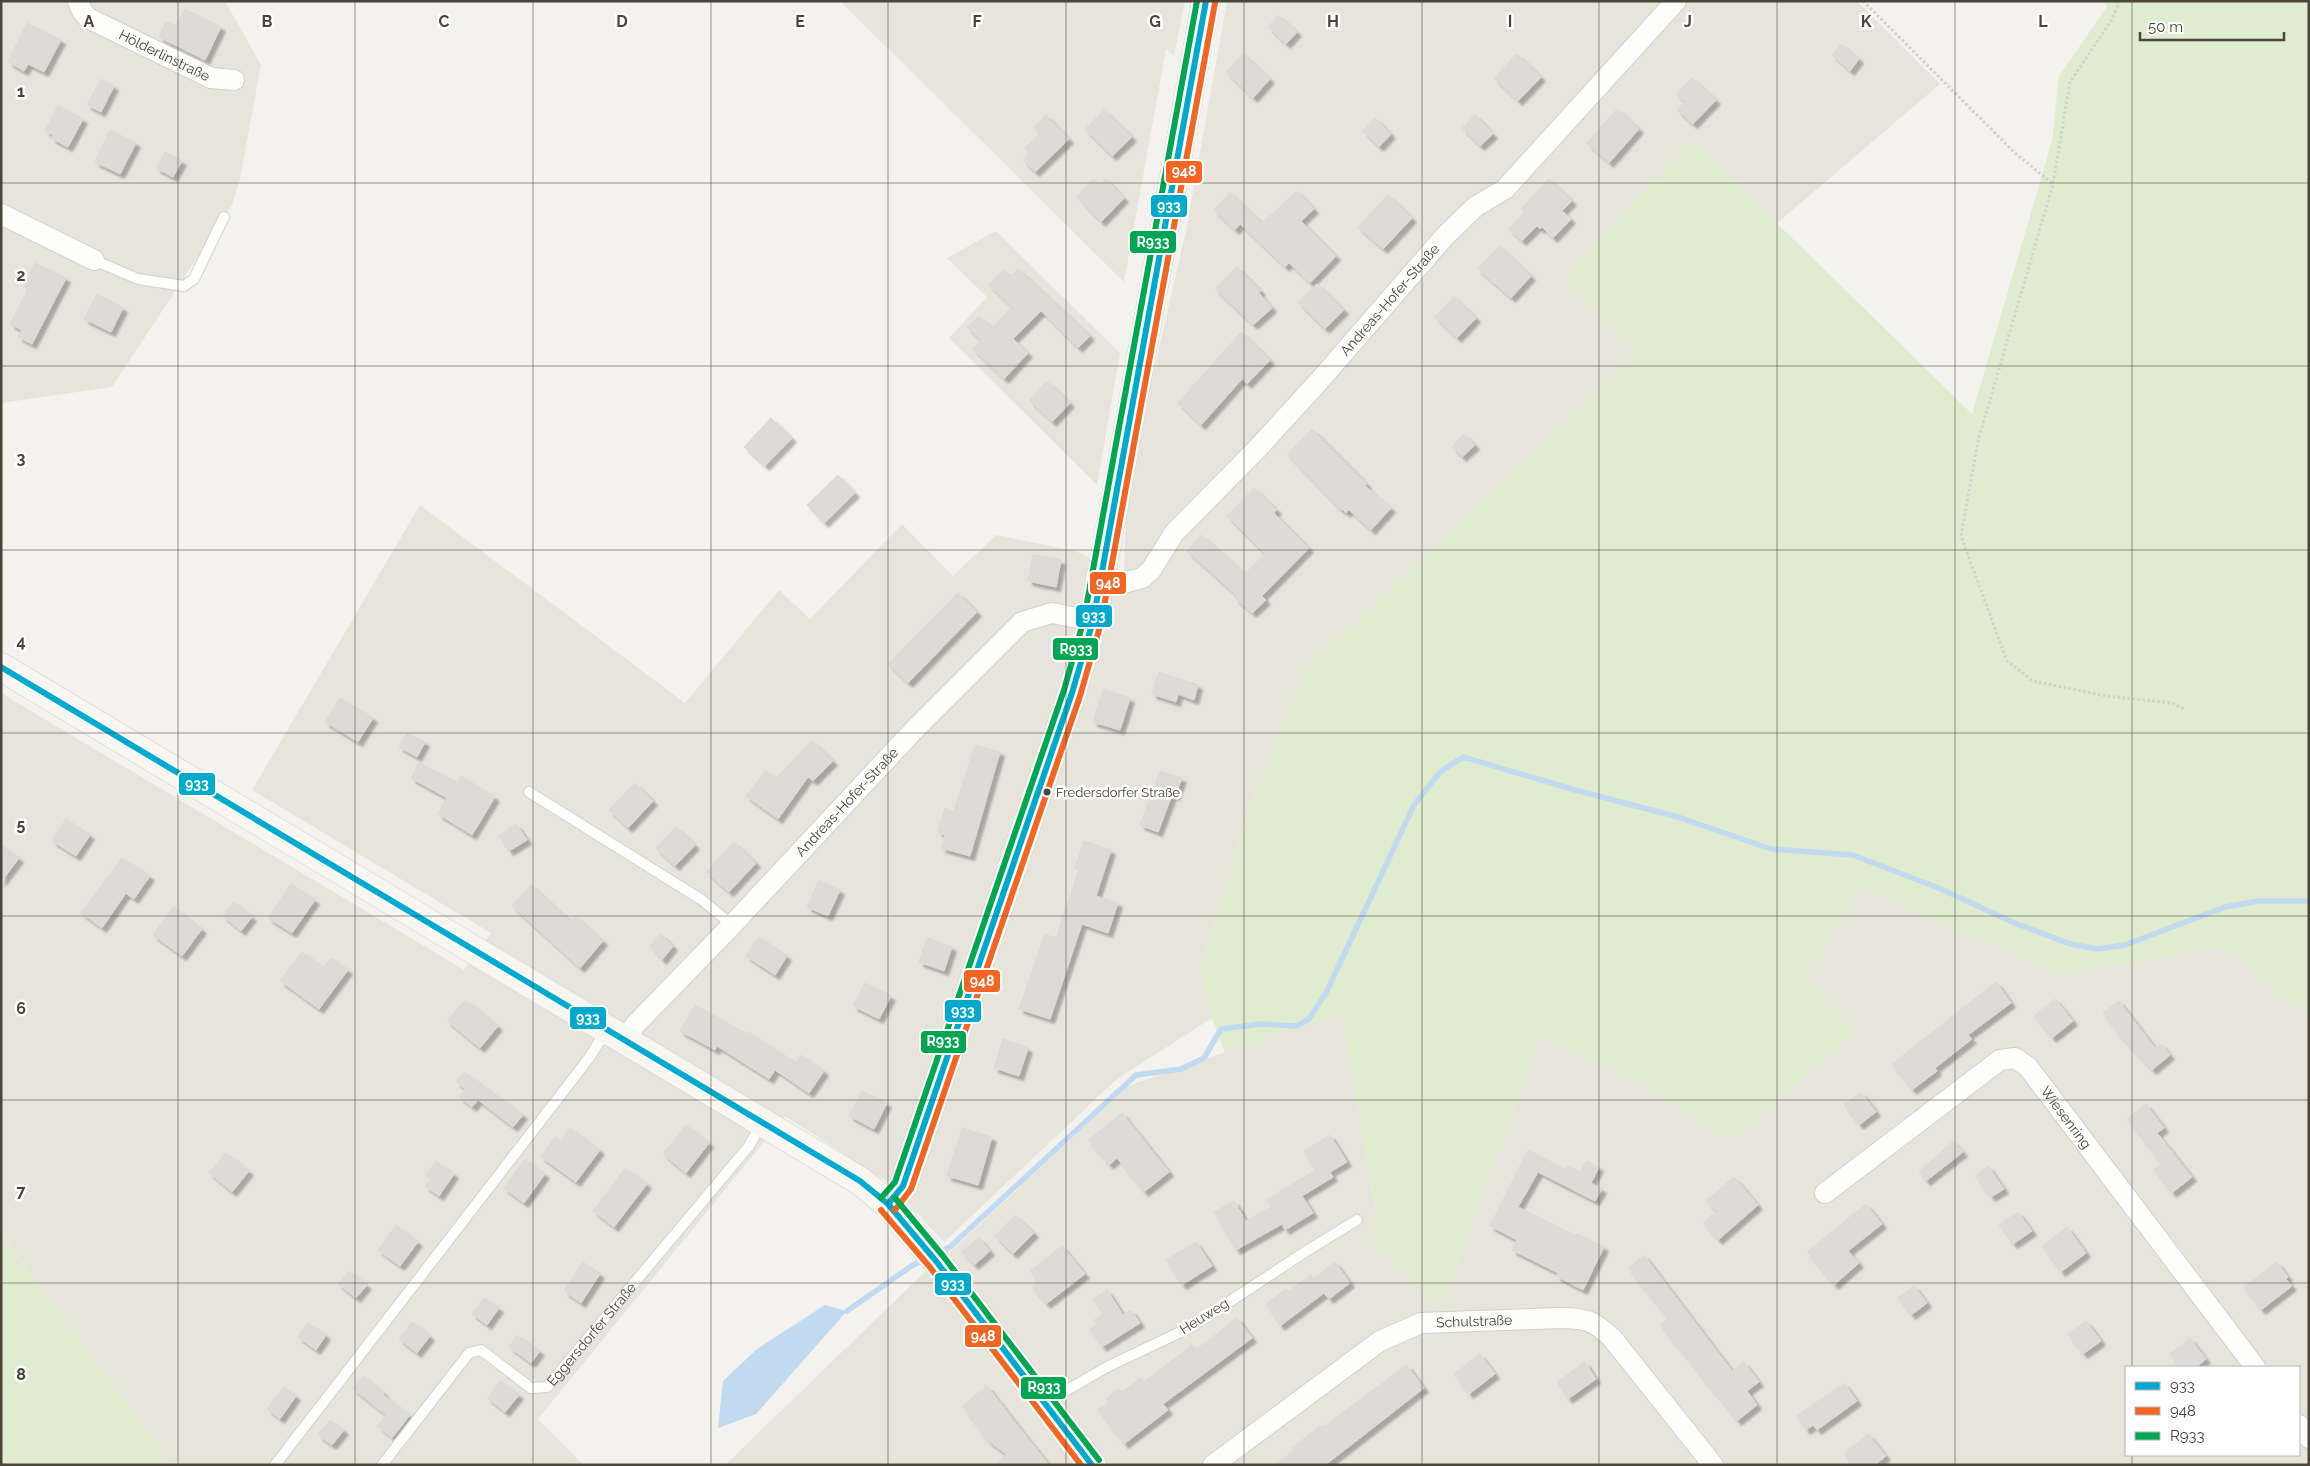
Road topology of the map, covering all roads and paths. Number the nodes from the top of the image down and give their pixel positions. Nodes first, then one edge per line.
1 (78, 1) edge
2 (1206, 1) edge
3 (1676, 1) edge
4 (1863, 1) edge
5 (2117, 1) edge
6 (234, 80) dead end
7 (2054, 184) junction
8 (1, 214) edge
9 (224, 217) dead end
10 (94, 260) joint
11 (1101, 579) junction
12 (1094, 621) junction
13 (1, 666) edge
14 (2184, 710) dead end
15 (529, 792) dead end
16 (732, 925) junction
17 (617, 1035) junction
18 (763, 1122) junction
19 (1825, 1193) dead end
20 (888, 1204) junction
21 (1357, 1220) dead end
22 (2254, 1366) edge
23 (1048, 1404) junction
24 (2300, 1426) edge
25 (2309, 1438) edge
26 (275, 1465) edge
27 (382, 1465) edge
28 (1092, 1465) edge
29 (1213, 1465) edge
30 (1712, 1465) edge

1 - 6 street, Hölderlinstraße
2 - 11 main road
3 - 11 street, Andreas-Hofer-Straße
4 - 7 path
5 - 7 path
7 - 14 path
8 - 10 street
9 - 10 lane
11 - 12 main road
12 - 16 street, Andreas-Hofer-Straße
12 - 20 main road
13 - 17 main road
15 - 16 lane
16 - 17 street, Andreas-Hofer-Straße
17 - 18 main road
17 - 26 lane
18 - 20 main road
18 - 27 lane, Eggersdorfer Straße
19 - 22 street, Wiesenring
20 - 23 main road
21 - 23 lane, Heuweg
23 - 28 main road
24 - 25 street
29 - 30 street, Schulstraße

